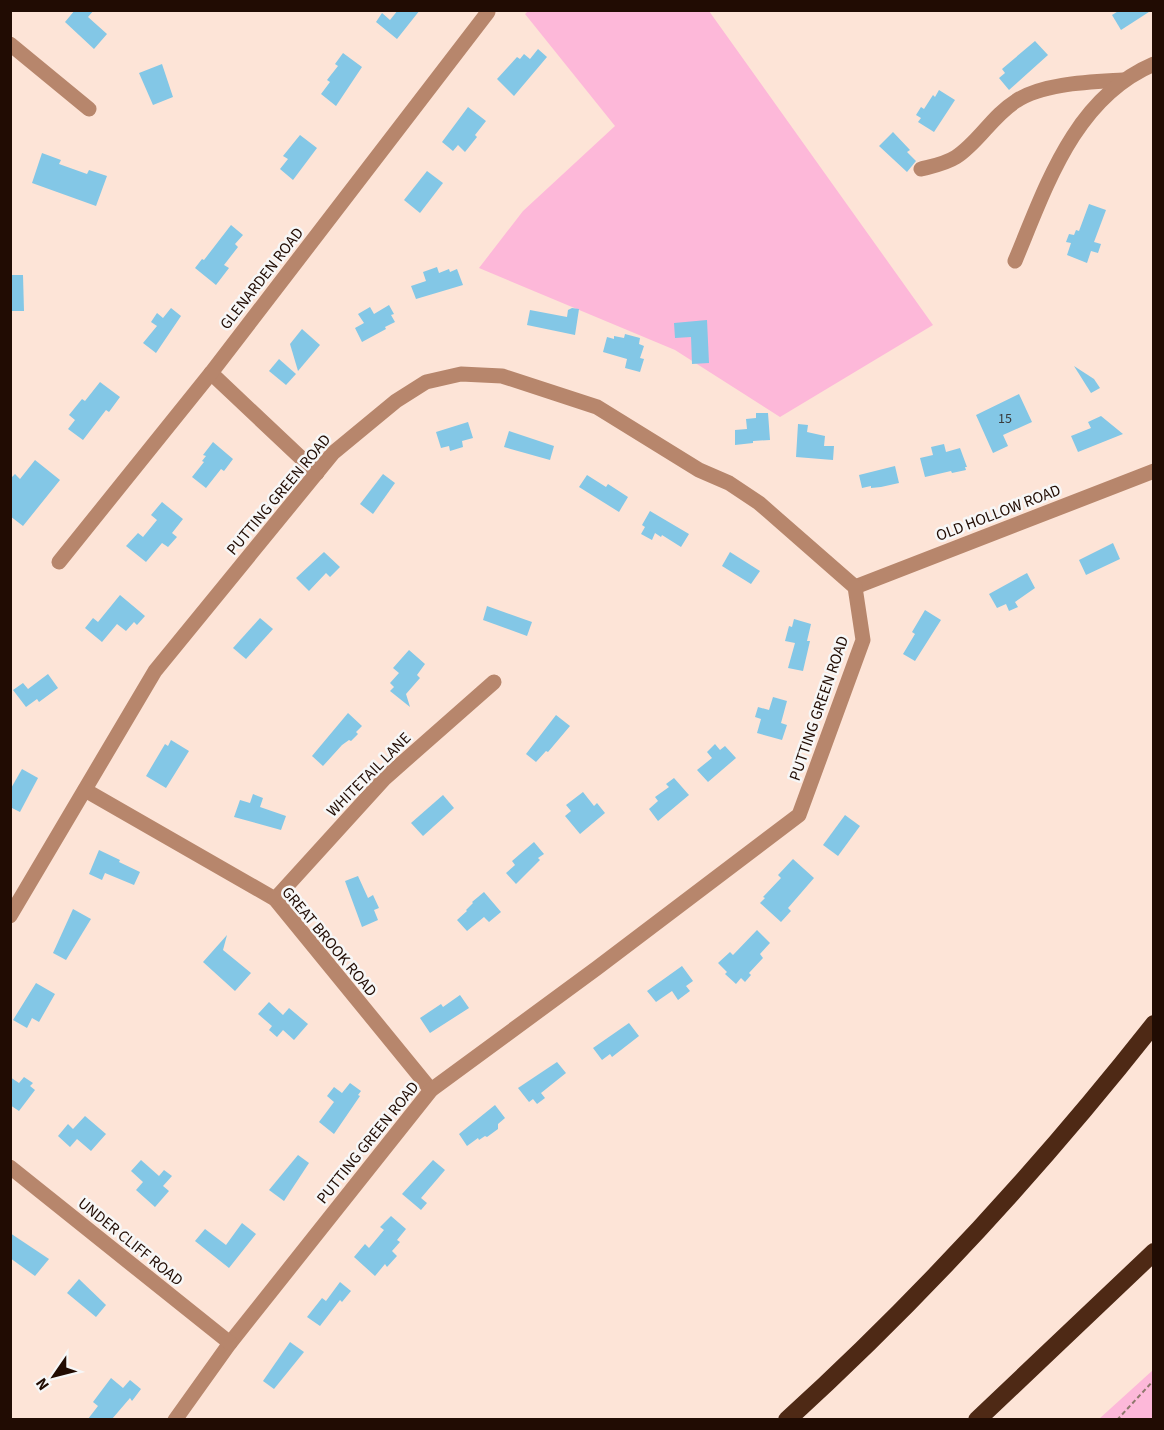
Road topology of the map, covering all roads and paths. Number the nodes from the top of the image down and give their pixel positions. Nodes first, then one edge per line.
1 (487, 11) edge
2 (10, 44) edge
3 (1154, 64) edge
4 (1123, 80) junction
5 (89, 109) dead end
6 (921, 169) dead end
7 (1015, 261) dead end
8 (211, 373) junction
9 (1154, 471) edge
10 (317, 473) junction
11 (59, 562) dead end
12 (855, 587) junction
13 (494, 682) dead end
14 (85, 790) junction
15 (275, 899) junction
16 (10, 916) edge
17 (1154, 1024) edge
18 (431, 1090) junction
19 (10, 1167) edge
20 (1154, 1252) edge
21 (230, 1342) junction
22 (1154, 1380) edge
23 (175, 1419) edge
24 (787, 1419) edge
25 (977, 1419) edge
26 (1117, 1419) edge

1 - 8 street, GLENARDEN ROAD
2 - 5 street
3 - 4 street
4 - 6 street
4 - 7 street
8 - 10 street
8 - 11 street, GLENARDEN ROAD
9 - 12 street, OLD HOLLOW ROAD
10 - 12 street, PUTTING GREEN ROAD
10 - 14 street, PUTTING GREEN ROAD
12 - 18 street, PUTTING GREEN ROAD
13 - 15 street, WHITETAIL LANE
14 - 15 street, GREAT BROOK ROAD
14 - 16 street, PUTTING GREEN ROAD
15 - 18 street, GREAT BROOK ROAD
17 - 24 highway
18 - 21 street, PUTTING GREEN ROAD
19 - 21 street, UNDER CLIFF ROAD
20 - 25 highway
21 - 23 street, PUTTING GREEN ROAD
22 - 26 path

